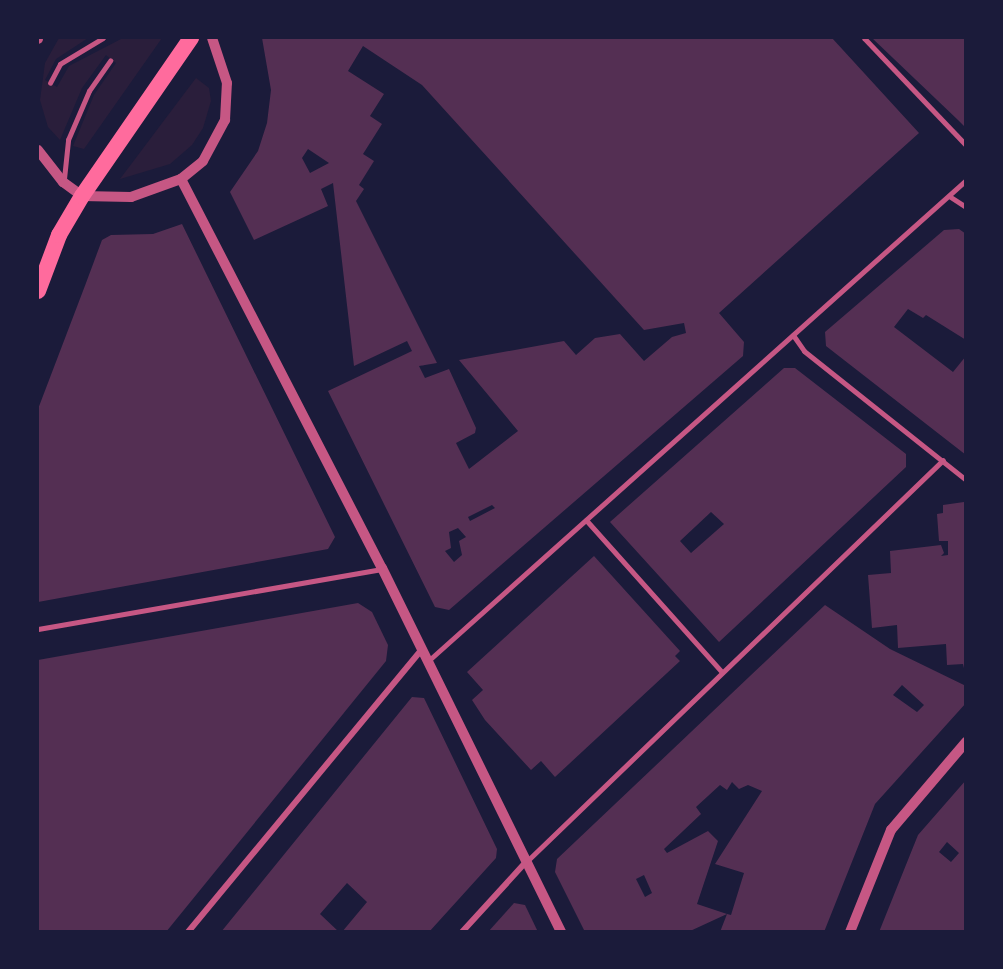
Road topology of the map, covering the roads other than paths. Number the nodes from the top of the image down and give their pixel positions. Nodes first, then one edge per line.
1 (103, 38) edge
2 (191, 38) edge
3 (212, 38) edge
4 (864, 38) edge
5 (110, 61) dead end
6 (50, 83) dead end
7 (966, 145) edge
8 (38, 150) edge
9 (181, 179) junction
10 (966, 180) edge
11 (63, 182) junction
12 (82, 196) junction
13 (949, 196) junction
14 (966, 207) edge
15 (38, 291) edge
16 (793, 335) junction
17 (943, 460) junction
18 (966, 480) edge
19 (586, 520) junction
20 (382, 568) junction
21 (38, 629) edge
22 (422, 649) junction
23 (428, 662) junction
24 (722, 672) junction
25 (966, 742) edge
26 (526, 862) junction
27 (188, 932) edge
28 (462, 932) edge
29 (561, 932) edge
30 (850, 932) edge

1 - 6 lane
2 - 12 highway
3 - 9 street
4 - 7 street
5 - 11 lane
8 - 11 street
9 - 12 street
9 - 20 street
10 - 13 street
11 - 12 street
12 - 15 highway
13 - 14 street
13 - 16 street
16 - 17 street
16 - 19 street
17 - 18 street
17 - 24 street
19 - 23 street
19 - 24 street
20 - 21 street
20 - 22 street
22 - 23 street
22 - 27 street
23 - 26 street
24 - 26 street
25 - 30 street
26 - 28 street
26 - 29 street

